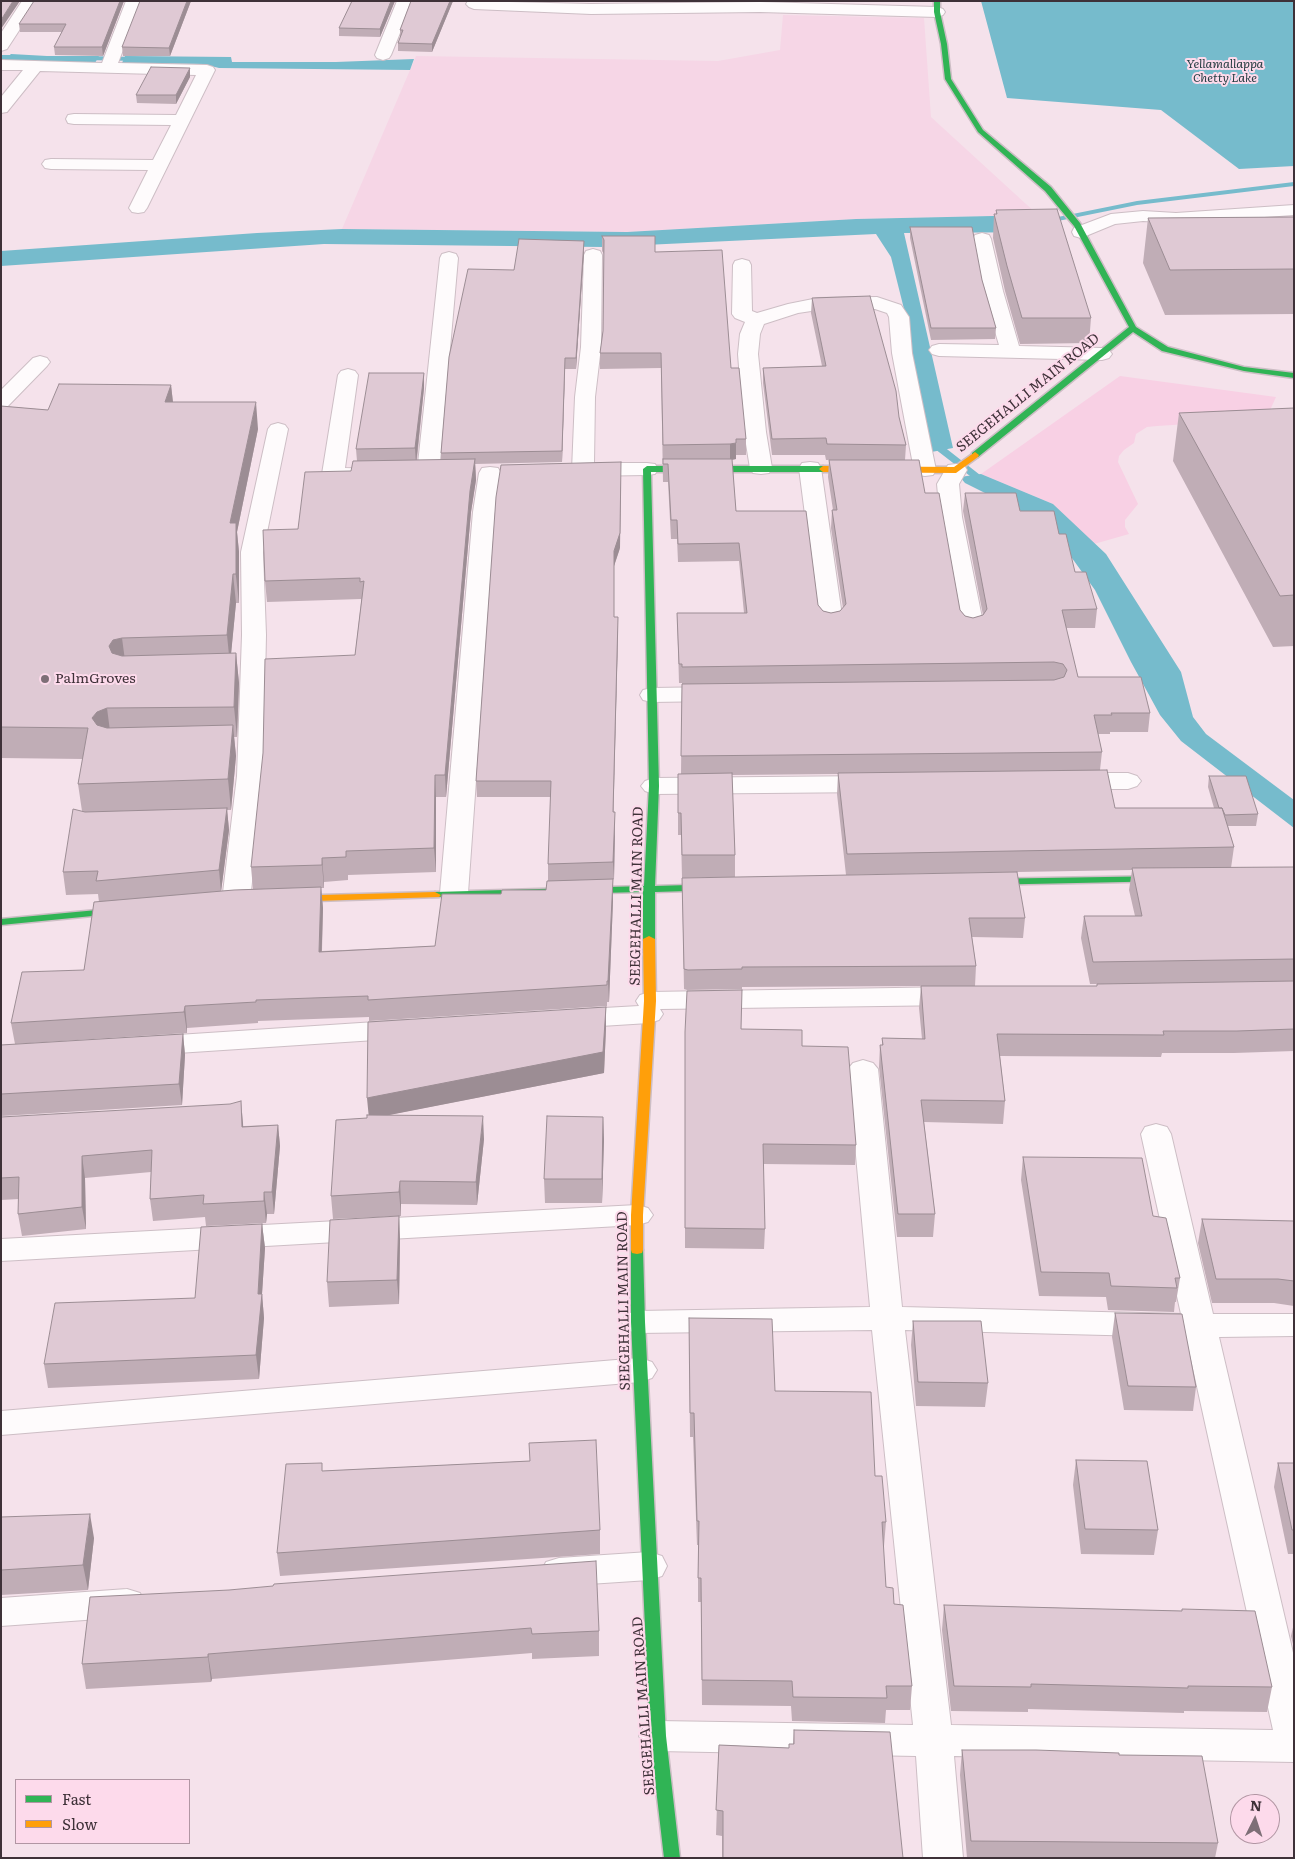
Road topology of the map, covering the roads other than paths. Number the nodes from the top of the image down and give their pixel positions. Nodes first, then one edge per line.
1 (134, 1) edge
2 (405, 1) edge
3 (29, 3) dead end
4 (518, 3) edge
5 (474, 4) dead end
6 (761, 4) edge
7 (629, 5) edge
8 (937, 7) edge
9 (1, 46) edge
10 (383, 54) dead end
11 (1, 65) edge
12 (35, 66) junction
13 (108, 67) junction
14 (1, 108) edge
15 (74, 119) dead end
16 (182, 120) junction
17 (51, 164) dead end
18 (160, 165) junction
19 (138, 208) dead end
20 (1294, 210) edge
21 (1079, 228) junction
22 (982, 239) dead end
23 (593, 255) dead end
24 (449, 258) dead end
25 (742, 265) dead end
26 (756, 320) junction
27 (1134, 328) junction
28 (939, 350) dead end
29 (1011, 351) junction
30 (1102, 354) junction
31 (40, 362) dead end
32 (348, 375) dead end
33 (1294, 376) edge
34 (1, 402) edge
35 (278, 429) dead end
36 (761, 468) junction
37 (810, 468) junction
38 (647, 469) junction
39 (925, 470) junction
40 (956, 470) junction
41 (491, 473) dead end
42 (831, 623) edge
43 (972, 628) edge
44 (740, 694) edge
45 (652, 695) junction
46 (1128, 780) dead end
47 (1048, 782) edge
48 (900, 783) edge
49 (654, 786) junction
50 (1183, 879) edge
51 (966, 883) edge
52 (728, 887) edge
53 (649, 888) junction
54 (454, 893) junction
55 (276, 899) edge
56 (236, 901) edge
57 (139, 909) edge
58 (1, 922) edge
59 (977, 996) edge
60 (650, 1007) junction
61 (540, 1021) edge
62 (430, 1028) edge
63 (121, 1048) edge
64 (864, 1069) dead end
65 (1156, 1134) dead end
66 (637, 1215) junction
67 (1, 1250) edge
68 (887, 1318) junction
69 (638, 1322) junction
70 (1294, 1325) edge
71 (1200, 1326) junction
72 (640, 1370) junction
73 (1, 1423) edge
74 (649, 1566) junction
75 (530, 1574) edge
76 (161, 1601) edge
77 (1, 1612) edge
78 (658, 1736) junction
79 (1294, 1739) edge
80 (934, 1740) junction
81 (1294, 1746) edge
82 (672, 1858) edge
83 (943, 1858) edge

1 - 13 street
2 - 10 street
3 - 9 street
4 - 5 street
4 - 7 street
6 - 7 street
6 - 8 street
8 - 21 street
11 - 12 street
12 - 13 street
12 - 14 street
13 - 16 street
15 - 16 street
16 - 18 street
17 - 18 street
18 - 19 street
20 - 21 street
21 - 27 street
22 - 29 street
23 - 38 street
24 - 32 street
25 - 26 street
26 - 36 street
26 - 39 street
27 - 30 street, SEEGEHALLI MAIN ROAD
27 - 33 street
28 - 29 street
29 - 30 street
30 - 40 street, SEEGEHALLI MAIN ROAD
31 - 34 street
35 - 56 street
36 - 37 street, SEEGEHALLI MAIN ROAD
36 - 38 street, SEEGEHALLI MAIN ROAD
37 - 39 street, SEEGEHALLI MAIN ROAD
37 - 42 street
38 - 45 street, SEEGEHALLI MAIN ROAD
39 - 40 street, SEEGEHALLI MAIN ROAD
40 - 43 street
41 - 54 street
44 - 45 street
45 - 49 street, SEEGEHALLI MAIN ROAD
46 - 47 street
48 - 49 street
49 - 53 street, SEEGEHALLI MAIN ROAD
50 - 51 street
52 - 53 street
53 - 54 street
53 - 60 street, SEEGEHALLI MAIN ROAD
54 - 55 street
57 - 58 street
59 - 60 street
60 - 61 street
60 - 66 street, SEEGEHALLI MAIN ROAD
62 - 63 street
64 - 68 street
65 - 71 street
66 - 67 street
66 - 69 street, SEEGEHALLI MAIN ROAD
68 - 69 street
68 - 71 street
68 - 80 street
69 - 72 street, SEEGEHALLI MAIN ROAD
70 - 71 street
71 - 79 street
72 - 73 street
72 - 74 street, SEEGEHALLI MAIN ROAD
74 - 75 street
74 - 78 street, SEEGEHALLI MAIN ROAD
76 - 77 street
78 - 80 street
78 - 82 street, SEEGEHALLI MAIN ROAD
80 - 81 street
80 - 83 street

